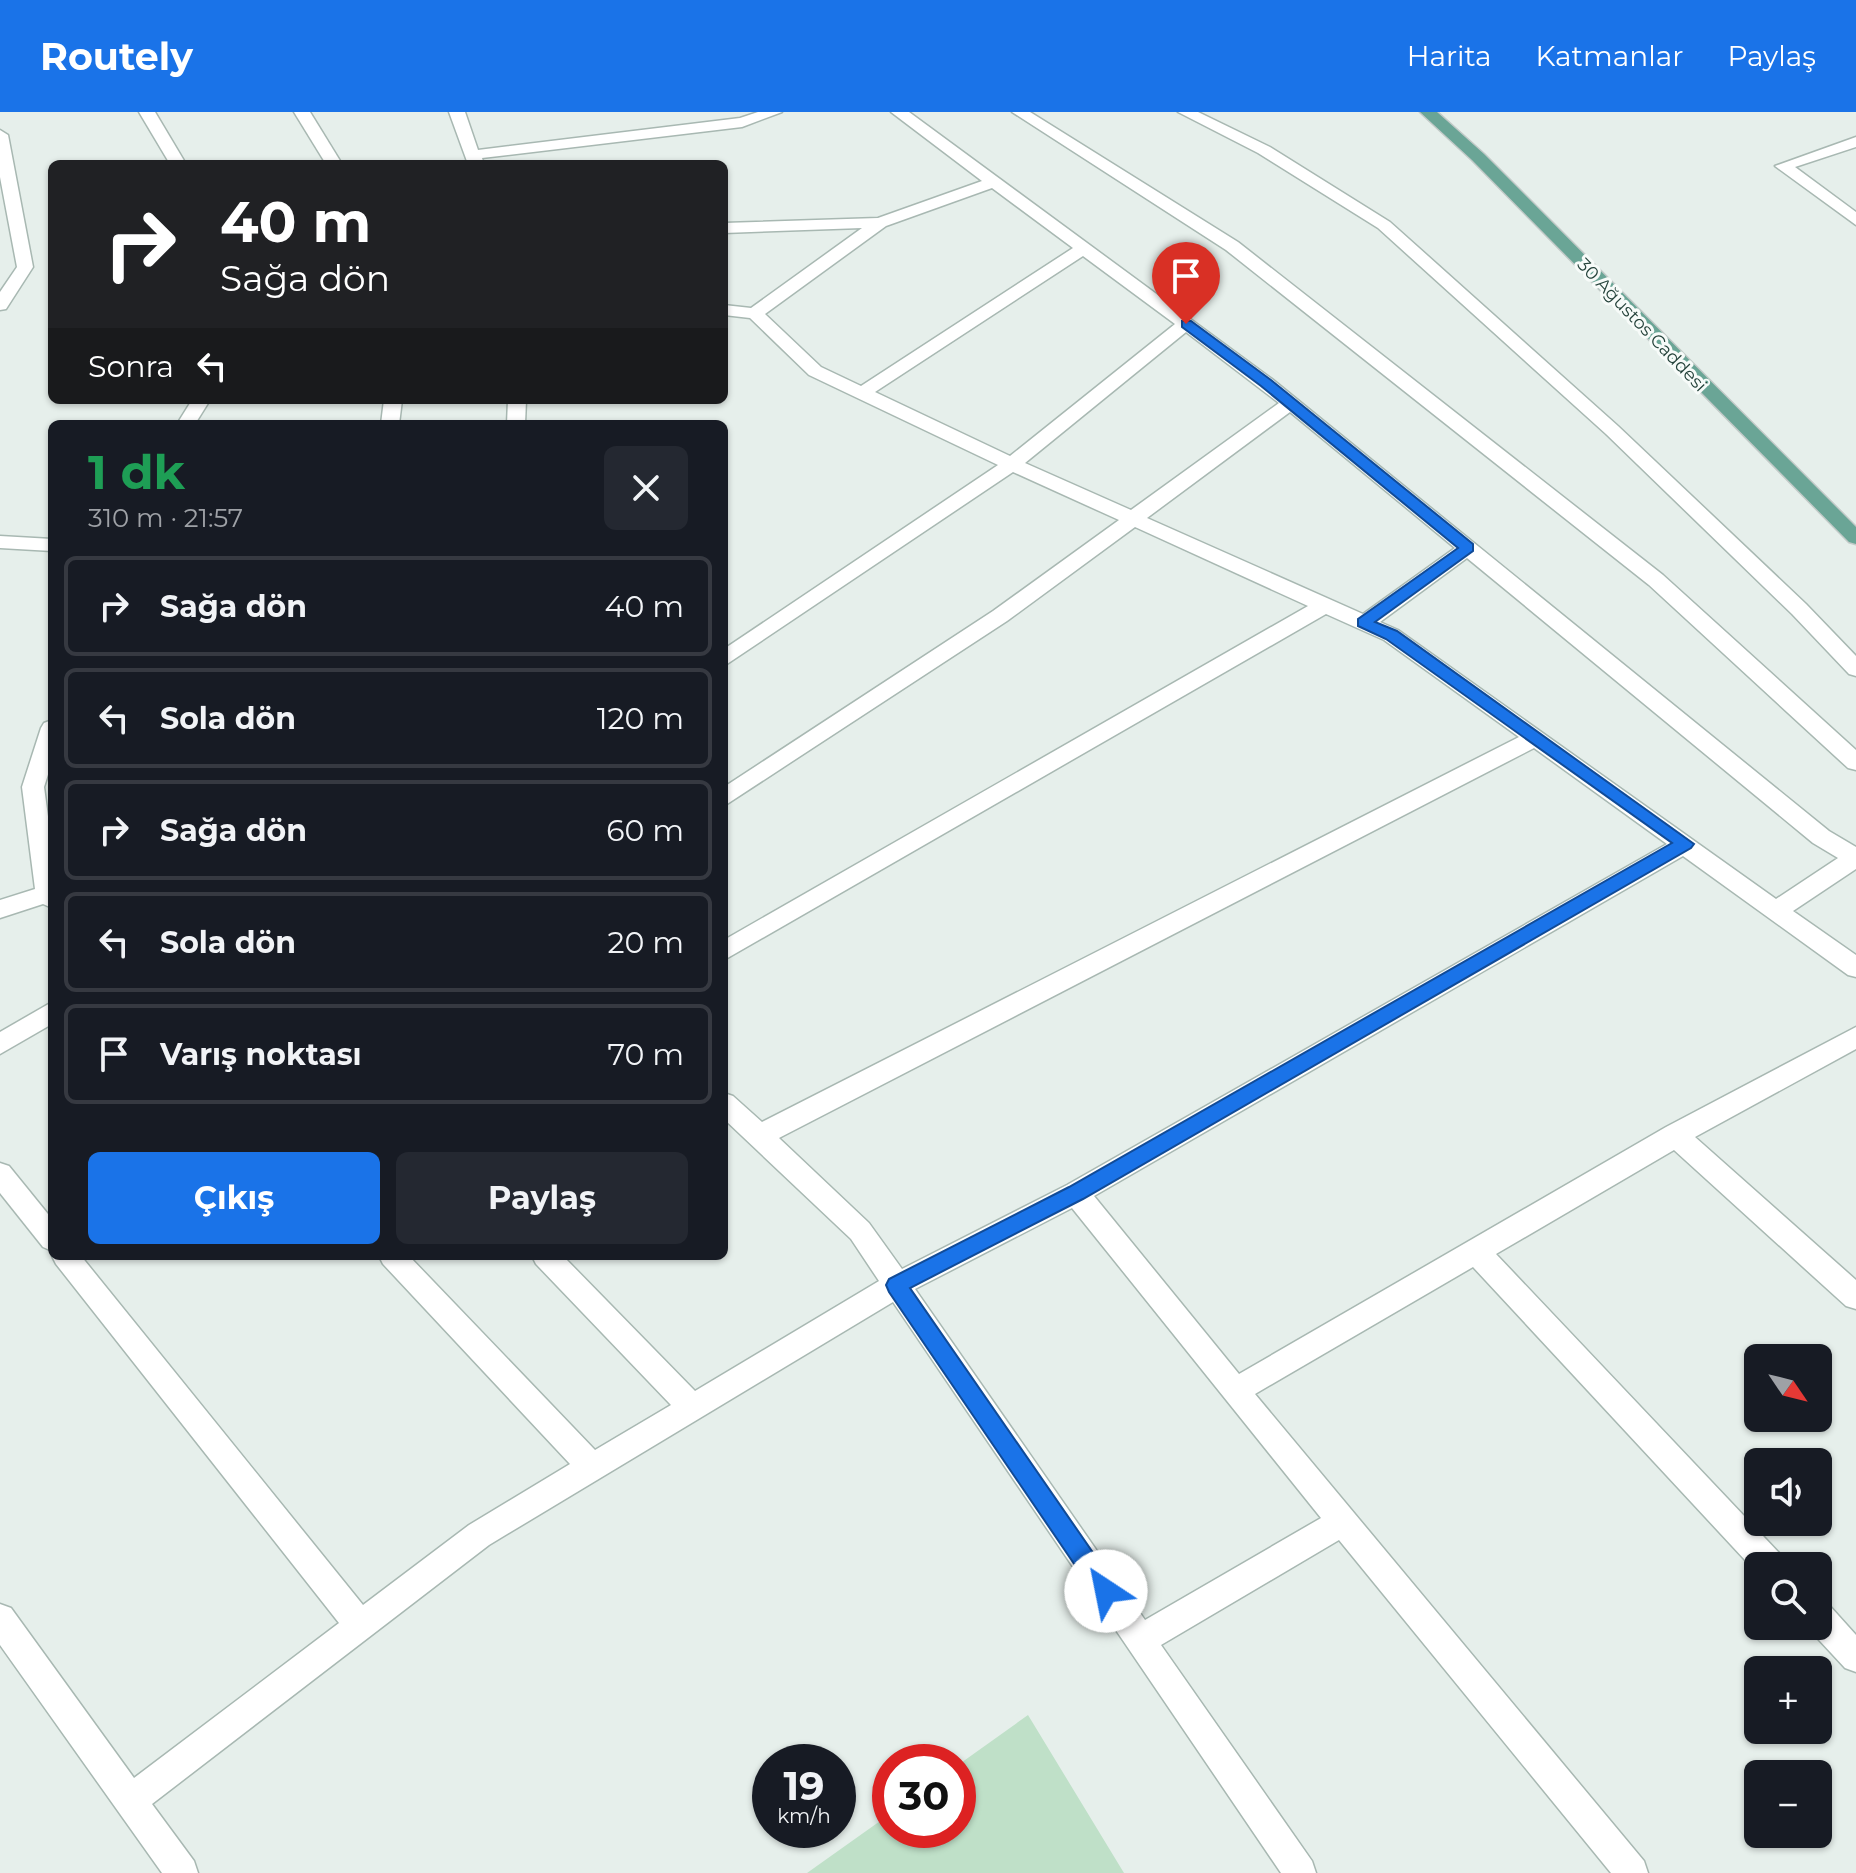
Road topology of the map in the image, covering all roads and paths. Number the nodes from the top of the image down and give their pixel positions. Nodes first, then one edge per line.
1 (147, 112) edge
2 (302, 112) edge
3 (457, 112) edge
4 (774, 112) edge
5 (899, 112) edge
6 (1020, 112) edge
7 (1186, 112) edge
8 (1428, 112) edge
9 (0, 135) edge
10 (1856, 142) edge
11 (474, 159) edge
12 (176, 160) edge
13 (332, 160) edge
14 (993, 182) junction
15 (1856, 220) edge
16 (880, 223) junction
17 (728, 228) edge
18 (1083, 249) junction
19 (0, 305) edge
20 (728, 310) edge
21 (755, 313) junction
22 (1186, 324) junction
23 (862, 393) junction
24 (1291, 403) junction
25 (1012, 464) junction
26 (1133, 519) junction
27 (1856, 538) edge
28 (0, 542) edge
29 (48, 545) edge
30 (1468, 548) junction
31 (1325, 605) junction
32 (1364, 623) junction
33 (728, 656) edge
34 (1856, 669) edge
35 (1536, 738) junction
36 (48, 740) edge
37 (1856, 762) edge
38 (728, 795) edge
39 (1685, 844) junction
40 (48, 883) edge
41 (48, 897) edge
42 (0, 909) edge
43 (1777, 910) junction
44 (728, 949) edge
45 (1856, 968) edge
46 (48, 1014) edge
47 (1856, 1037) edge
48 (0, 1044) edge
49 (728, 1107) edge
50 (1675, 1135) junction
51 (759, 1136) junction
52 (0, 1174) edge
53 (1076, 1193) junction
54 (48, 1234) edge
55 (1476, 1251) junction
56 (68, 1260) edge
57 (396, 1260) edge
58 (549, 1260) edge
59 (897, 1285) junction
60 (1856, 1297) edge
61 (1235, 1391) junction
62 (692, 1407) junction
63 (592, 1467) junction
64 (1343, 1522) junction
65 (1758, 1552) edge
66 (0, 1619) edge
67 (360, 1625) junction
68 (1832, 1631) edge
69 (1140, 1640) junction
70 (1856, 1657) edge
71 (130, 1801) junction
72 (182, 1873) edge
73 (1300, 1873) edge
74 (1632, 1873) edge

1 - 12 street
2 - 13 street
3 - 11 street
4 - 11 street
5 - 14 street
6 - 37 street
7 - 34 street
8 - 27 main road, 30 Ağustos Caddesi
9 - 19 street
10 - 15 street
14 - 16 street
14 - 18 street
16 - 17 street
16 - 21 street
18 - 22 street
18 - 23 street
20 - 21 street
21 - 23 street
22 - 24 street
22 - 25 street
23 - 25 street
24 - 26 street
24 - 30 street
25 - 26 street
25 - 33 street
26 - 31 street
26 - 38 street
28 - 29 street
30 - 32 street
30 - 43 street
31 - 32 street
31 - 44 street
32 - 35 street
35 - 39 street
35 - 51 street
36 - 40 street
39 - 43 street
39 - 53 street
41 - 42 street
43 - 45 street
46 - 48 street
47 - 50 street
49 - 51 street
50 - 55 street
50 - 60 street
51 - 59 street
52 - 54 street
53 - 59 street
53 - 61 street
55 - 61 street
55 - 65 street
56 - 67 street
57 - 63 street
58 - 62 street
59 - 62 street
59 - 69 street
61 - 64 street
62 - 63 street
63 - 67 street
64 - 69 street
64 - 74 street
66 - 71 street
67 - 71 street
68 - 70 street
69 - 73 street
71 - 72 street

